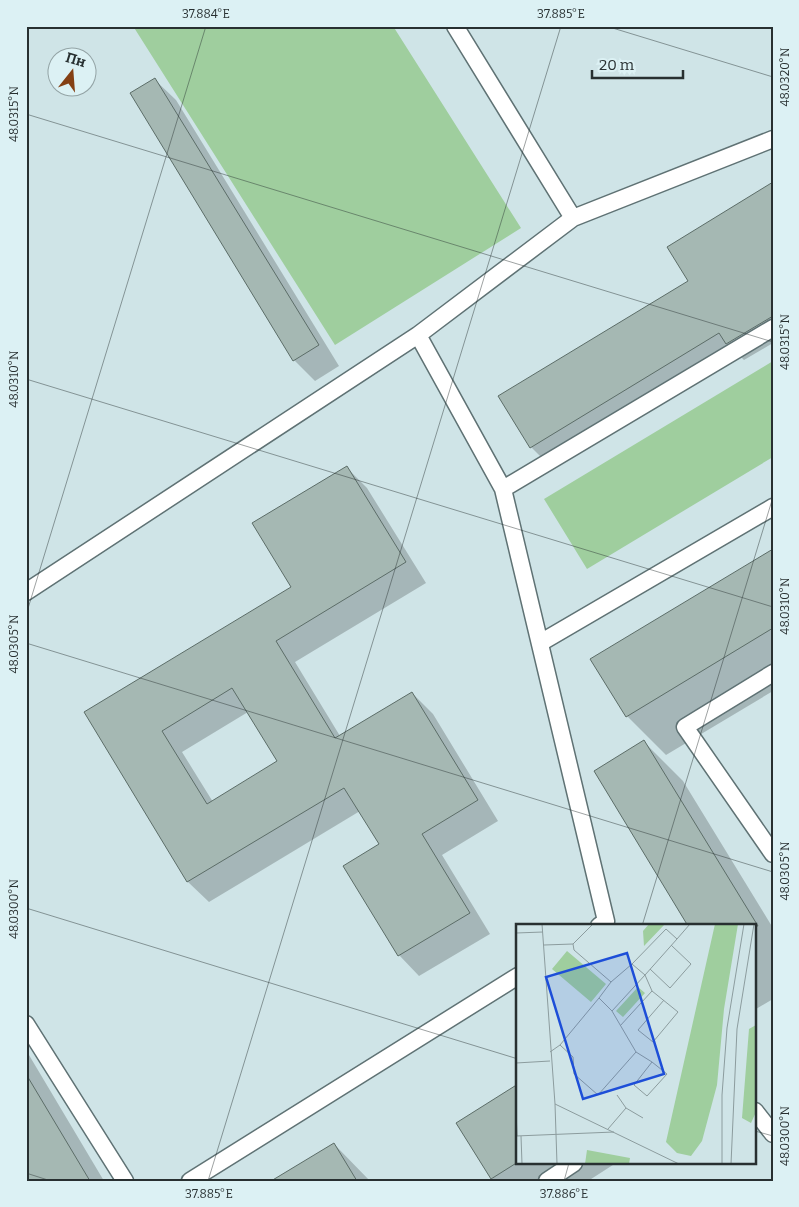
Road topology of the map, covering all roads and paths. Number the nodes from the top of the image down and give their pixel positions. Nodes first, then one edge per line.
1 (455, 26) edge
2 (773, 139) edge
3 (573, 218) junction
4 (773, 328) edge
5 (418, 335) junction
6 (503, 489) junction
7 (773, 507) edge
8 (26, 592) edge
9 (540, 643) junction
10 (773, 673) edge
11 (773, 854) edge
12 (605, 924) edge
13 (516, 977) edge
14 (26, 1024) edge
15 (756, 1112) edge
16 (773, 1134) edge
17 (572, 1164) edge
18 (125, 1181) edge
19 (190, 1181) edge
20 (547, 1181) edge

1 - 3 lane
2 - 3 lane
3 - 5 lane
4 - 6 lane
5 - 6 lane
5 - 8 lane
6 - 9 lane
7 - 9 lane
9 - 12 lane
10 - 11 lane
13 - 19 lane
14 - 18 lane
15 - 16 lane
17 - 20 lane

